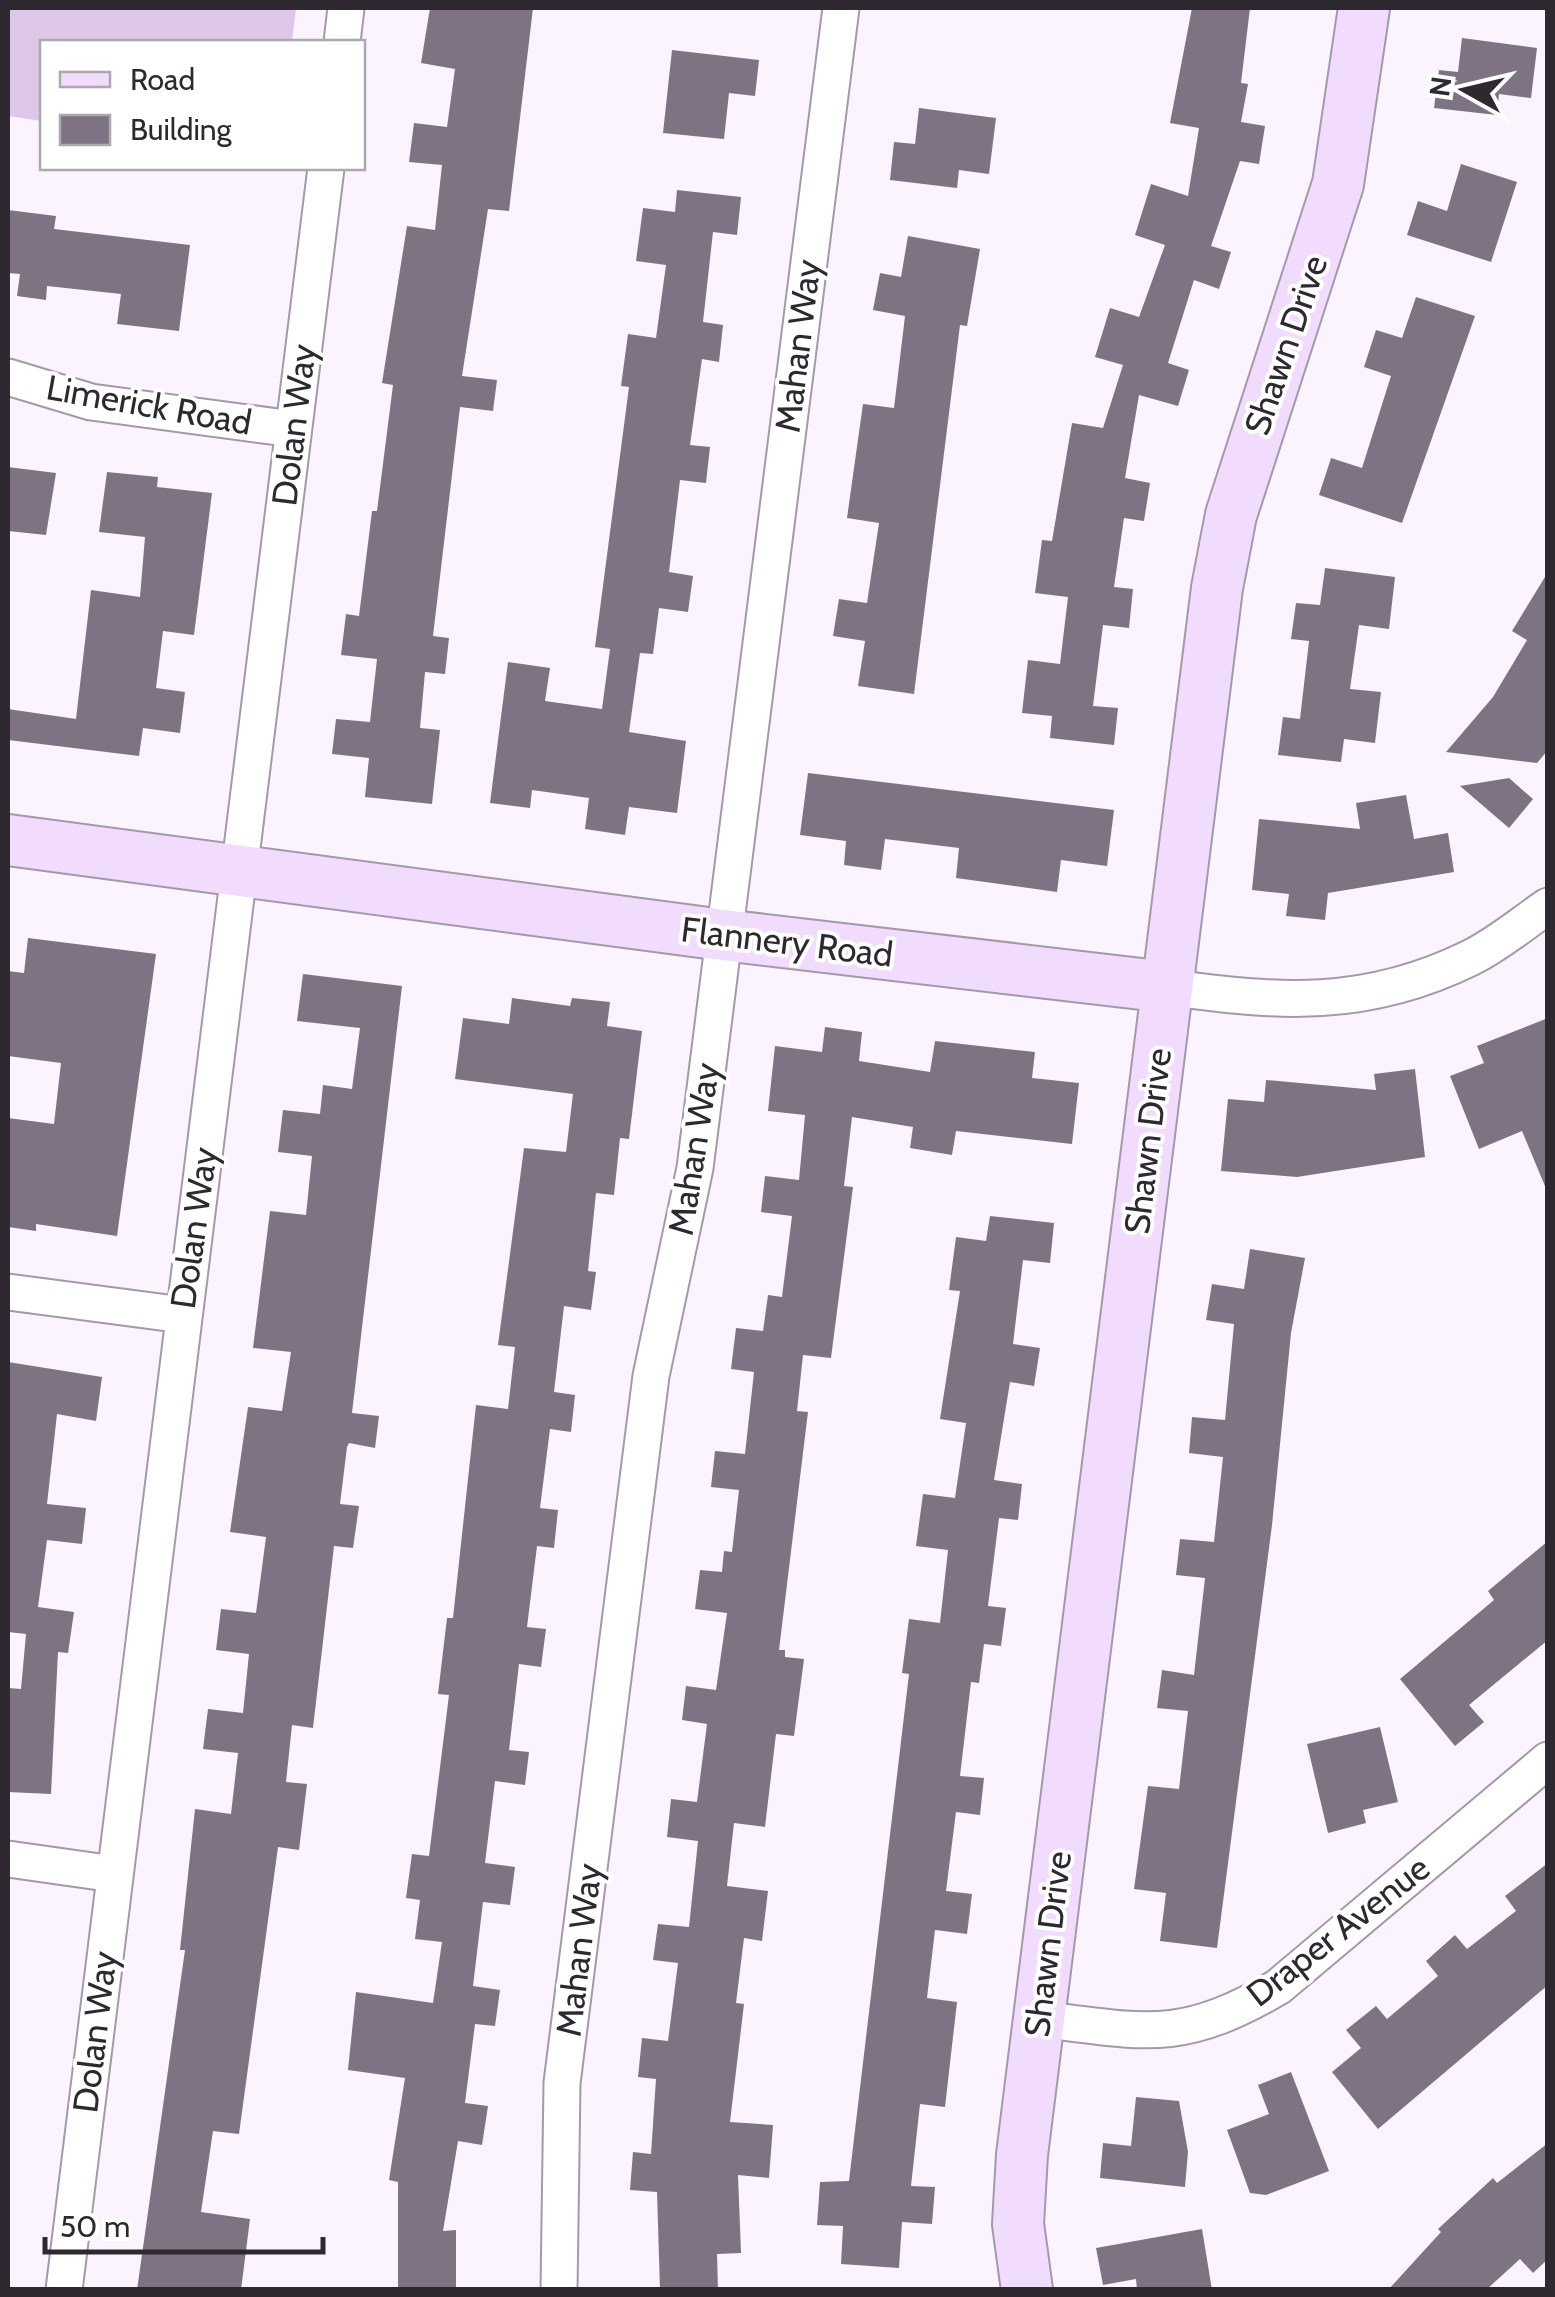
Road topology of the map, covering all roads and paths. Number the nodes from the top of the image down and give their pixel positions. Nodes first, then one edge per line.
1 (346, 8) edge
2 (841, 8) edge
3 (1364, 8) edge
4 (342, 40) edge
5 (326, 170) edge
6 (8, 377) edge
7 (293, 429) junction
8 (8, 840) edge
9 (242, 869) junction
10 (1548, 906) edge
11 (724, 935) junction
12 (1167, 987) junction
13 (8, 1292) edge
14 (183, 1315) junction
15 (1548, 1760) edge
16 (8, 1859) edge
17 (114, 1874) junction
18 (1039, 2018) junction
19 (64, 2290) edge
20 (559, 2290) edge
21 (1028, 2290) edge

1 - 4 street
2 - 11 street, Mahan Way
3 - 12 street, Shawn Drive
5 - 7 street, Dolan Way
6 - 7 street, Limerick Road
7 - 9 street, Dolan Way
8 - 9 street, Flannery Road
9 - 11 street, Flannery Road
9 - 14 street, Dolan Way
10 - 12 street, Flannery Road
11 - 12 street, Flannery Road
11 - 20 street, Mahan Way
12 - 18 street, Shawn Drive
13 - 14 street
14 - 17 street, Dolan Way
15 - 18 street, Draper Avenue
16 - 17 street
17 - 19 street, Dolan Way
18 - 21 street, Shawn Drive

